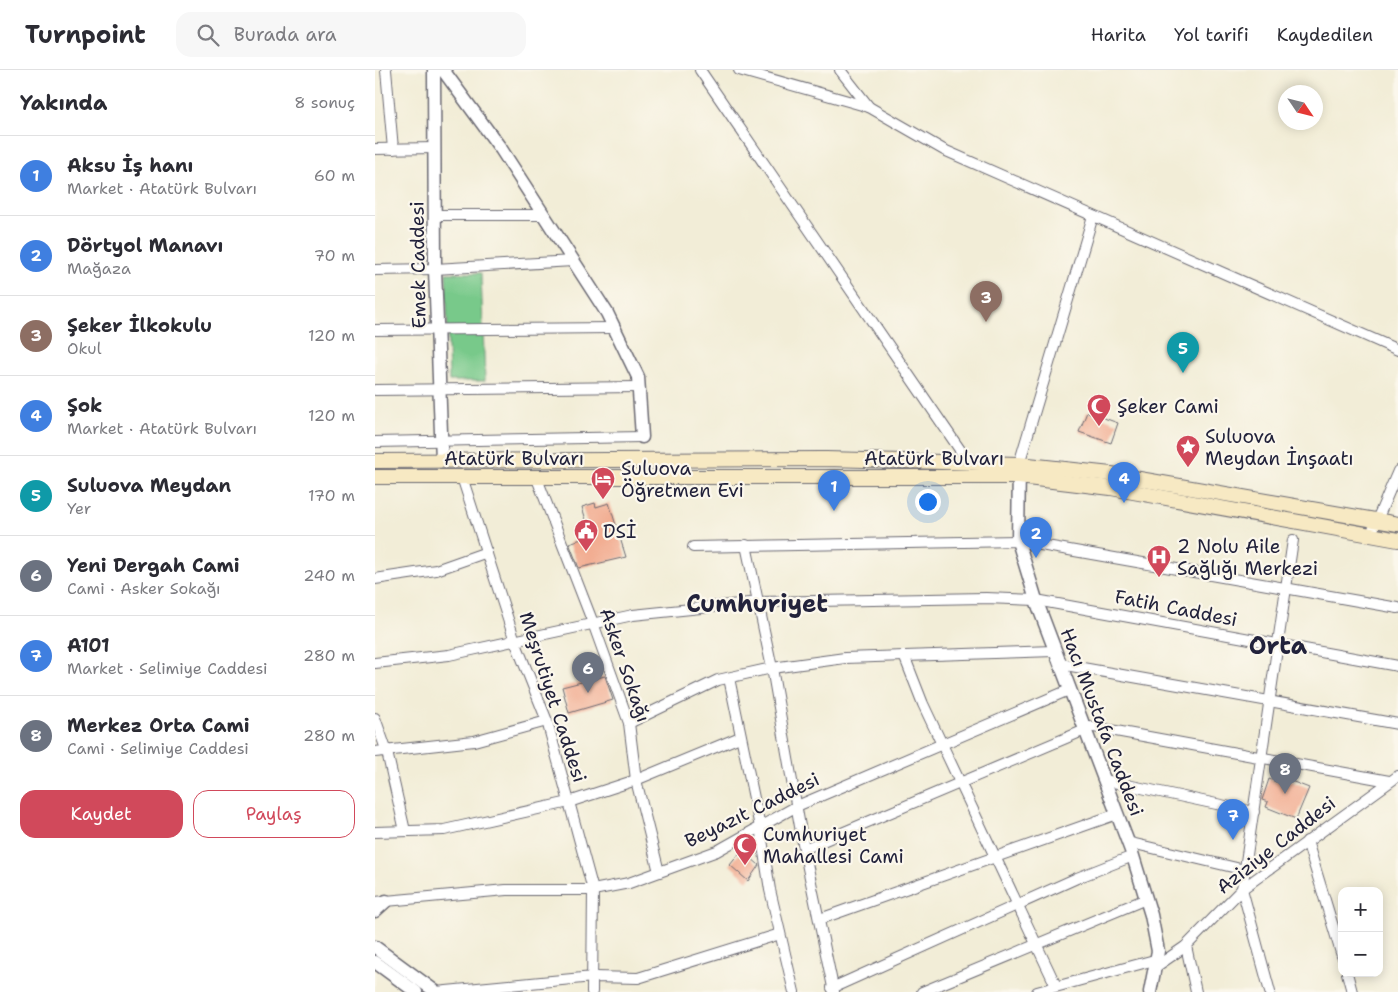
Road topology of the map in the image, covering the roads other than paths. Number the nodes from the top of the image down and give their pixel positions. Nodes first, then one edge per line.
1 (387, 70) edge
2 (434, 70) edge
3 (443, 70) edge
4 (699, 70) edge
5 (739, 70) edge
6 (840, 70) edge
7 (869, 107) junction
8 (435, 148) junction
9 (375, 149) edge
10 (393, 149) junction
11 (543, 214) junction
12 (435, 215) junction
13 (1093, 216) junction
14 (573, 261) junction
15 (435, 269) junction
16 (375, 270) edge
17 (614, 328) junction
18 (437, 329) junction
19 (375, 330) edge
20 (1398, 350) edge
21 (639, 387) junction
22 (375, 390) edge
23 (439, 390) junction
24 (642, 437) joint
25 (441, 441) junction
26 (375, 442) edge
27 (442, 460) junction
28 (375, 461) edge
29 (969, 463) junction
30 (1019, 471) junction
31 (1398, 471) edge
32 (536, 476) junction
33 (375, 477) edge
34 (462, 477) junction
35 (1377, 520) junction
36 (1398, 524) edge
37 (1371, 534) junction
38 (1293, 540) dead end
39 (1398, 540) edge
40 (1018, 541) junction
41 (746, 545) junction
42 (693, 547) dead end
43 (487, 552) junction
44 (375, 579) edge
45 (1287, 589) junction
46 (1036, 600) junction
47 (759, 602) junction
48 (1398, 608) edge
49 (593, 623) junction
50 (515, 641) junction
51 (1278, 645) junction
52 (1055, 651) junction
53 (905, 658) junction
54 (375, 664) edge
55 (1059, 664) junction
56 (1398, 666) edge
57 (772, 668) junction
58 (729, 678) junction
59 (1069, 690) junction
60 (1270, 702) junction
61 (375, 718) edge
62 (547, 721) junction
63 (629, 723) junction
64 (1398, 724) edge
65 (1084, 728) junction
66 (740, 737) junction
67 (942, 743) junction
68 (375, 752) edge
69 (387, 752) junction
70 (1262, 756) junction
71 (1394, 778) edge
72 (636, 780) junction
73 (1104, 780) junction
74 (961, 782) junction
75 (569, 802) junction
76 (797, 806) junction
77 (1253, 812) junction
78 (1117, 814) junction
79 (760, 827) junction
80 (405, 831) junction
81 (375, 832) edge
82 (1307, 841) junction
83 (1127, 842) junction
84 (804, 849) junction
85 (995, 855) junction
86 (1133, 856) junction
87 (1245, 870) junction
88 (659, 872) junction
89 (1242, 889) junction
90 (593, 890) junction
91 (1146, 899) junction
92 (381, 901) edge
93 (1018, 904) junction
94 (375, 911) edge
95 (820, 919) junction
96 (780, 934) junction
97 (1036, 943) junction
98 (1338, 943) edge
99 (1186, 946) junction
100 (375, 947) edge
101 (375, 962) edge
102 (1157, 963) junction
103 (593, 977) junction
104 (1348, 977) edge
105 (1056, 986) junction
106 (833, 990) edge
107 (414, 992) edge
108 (436, 992) edge
109 (592, 992) edge
110 (794, 992) edge
111 (922, 992) edge
112 (1037, 992) edge
113 (1150, 992) edge
114 (1196, 992) edge
115 (1271, 992) edge
116 (1352, 992) edge

1 - 10 street
2 - 8 street, Emek Caddesi
3 - 11 street
4 - 29 street
5 - 7 street
6 - 7 street
7 - 13 street
8 - 10 street
8 - 12 street, Emek Caddesi
9 - 10 street
11 - 12 street
11 - 14 street
12 - 15 street, Emek Caddesi
13 - 20 street
13 - 30 street
14 - 15 street
14 - 17 street
15 - 16 street
15 - 18 street, Emek Caddesi
17 - 18 street
17 - 21 street
18 - 19 street
18 - 23 street, Emek Caddesi
21 - 23 street
21 - 24 street
22 - 23 street
23 - 25 street, Emek Caddesi
24 - 25 street
25 - 26 street
25 - 27 street, Emek Caddesi
27 - 28 main road, Atatürk Bulvarı
27 - 29 main road, Atatürk Bulvarı
29 - 30 main road, Atatürk Bulvarı
30 - 32 main road, Atatürk Bulvarı
30 - 35 main road, Atatürk Bulvarı
30 - 37 main road, Atatürk Bulvarı
30 - 40 street, Hacı Mustafa Caddesi
31 - 35 street
32 - 34 main road, Atatürk Bulvarı
32 - 49 street, Asker Sokağı
33 - 34 main road, Atatürk Bulvarı
34 - 43 street, Meşrutiyet Caddesi
35 - 36 main road, Atatürk Bulvarı
35 - 37 street
37 - 39 main road, Atatürk Bulvarı
38 - 45 street
40 - 41 street
40 - 45 street
40 - 46 street, Hacı Mustafa Caddesi
41 - 42 street
41 - 47 street
43 - 44 street
43 - 50 street, Meşrutiyet Caddesi
45 - 48 street
45 - 51 street
46 - 47 street, Fatih Caddesi
46 - 51 street, Fatih Caddesi
46 - 52 street, Hacı Mustafa Caddesi
47 - 49 street, Fatih Caddesi
47 - 57 street
49 - 50 street, Fatih Caddesi
49 - 63 street, Asker Sokağı
50 - 54 street, Fatih Caddesi
50 - 62 street, Meşrutiyet Caddesi
51 - 56 street, Fatih Caddesi
51 - 60 street
52 - 53 street
52 - 55 street, Hacı Mustafa Caddesi
53 - 57 street
53 - 67 street
55 - 59 street, Hacı Mustafa Caddesi
55 - 60 street
57 - 58 street
57 - 76 street
58 - 63 street
58 - 66 street
59 - 65 street, Hacı Mustafa Caddesi
59 - 67 street, Beyazıt Caddesi
60 - 64 street
60 - 70 street
61 - 69 street
62 - 69 street
62 - 75 street, Meşrutiyet Caddesi
63 - 72 street, Asker Sokağı
65 - 70 street
65 - 73 street, Hacı Mustafa Caddesi
65 - 74 street
66 - 72 street
66 - 79 street
67 - 74 street
67 - 76 street, Beyazıt Caddesi
68 - 69 street
69 - 80 street
70 - 71 street
70 - 77 street
71 - 82 street, Aziziye Caddesi
72 - 75 street
72 - 88 street, Asker Sokağı
73 - 77 street
73 - 78 street, Hacı Mustafa Caddesi
74 - 84 street
74 - 85 street
75 - 80 street
75 - 90 street, Meşrutiyet Caddesi
76 - 79 street, Beyazıt Caddesi
76 - 84 street
77 - 87 street
78 - 83 street, Hacı Mustafa Caddesi
78 - 85 street
79 - 88 street, Beyazıt Caddesi
79 - 96 street
80 - 81 street
82 - 89 street, Aziziye Caddesi
82 - 98 street
83 - 86 street, Hacı Mustafa Caddesi
83 - 87 street
84 - 95 street
85 - 93 street
85 - 95 street
86 - 91 street, Hacı Mustafa Caddesi
86 - 93 street
87 - 89 street
88 - 90 street, Beyazıt Caddesi
89 - 99 street, Aziziye Caddesi
89 - 115 street
90 - 92 street, Beyazıt Caddesi
90 - 103 street, Meşrutiyet Caddesi
91 - 97 street
91 - 102 street, Hacı Mustafa Caddesi
92 - 94 street
93 - 97 street
93 - 106 street
95 - 106 street
96 - 103 street
96 - 110 street
97 - 105 street
97 - 111 street
99 - 102 street, Aziziye Caddesi
99 - 114 street
100 - 108 street
101 - 107 street
102 - 105 street, Aziziye Caddesi
102 - 113 street, Hacı Mustafa Caddesi
103 - 108 street
103 - 109 street, Meşrutiyet Caddesi
104 - 116 street
105 - 112 street, Aziziye Caddesi

